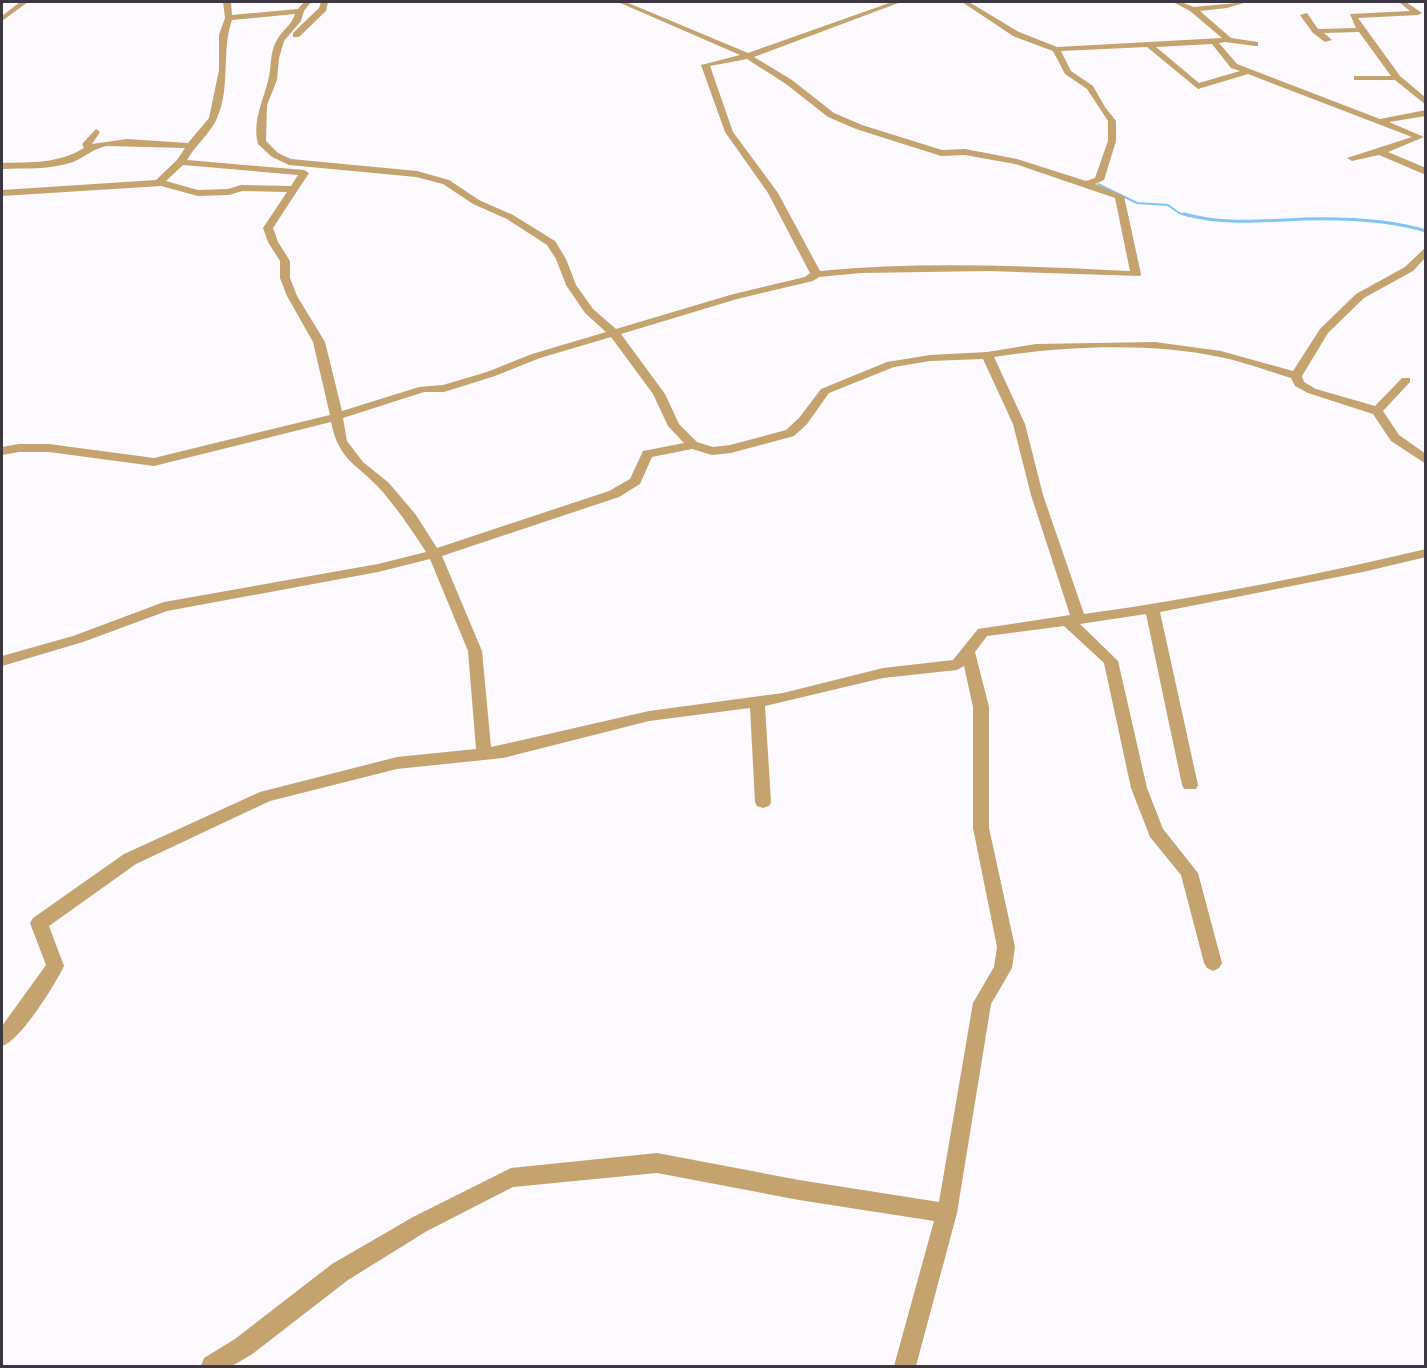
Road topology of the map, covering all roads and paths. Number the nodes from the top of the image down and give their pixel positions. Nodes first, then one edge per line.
1 (24, 2) edge
2 (227, 2) edge
3 (308, 2) edge
4 (324, 2) edge
5 (621, 2) edge
6 (898, 2) edge
7 (965, 2) edge
8 (1176, 2) edge
9 (1244, 2) edge
10 (1402, 2) edge
11 (1192, 9) junction
12 (300, 11) junction
13 (1304, 15) dead end
14 (1422, 16) edge
15 (229, 18) junction
16 (2, 19) edge
17 (1361, 30) junction
18 (1316, 31) junction
19 (1227, 40) junction
20 (1328, 40) dead end
21 (280, 41) junction
22 (1214, 42) junction
23 (1185, 44) junction
24 (1255, 44) dead end
25 (1149, 45) junction
26 (1056, 50) junction
27 (1202, 51) dead end
28 (1211, 55) dead end
29 (748, 56) junction
30 (1230, 63) junction
31 (1249, 71) junction
32 (1357, 78) dead end
33 (1397, 78) junction
34 (1425, 103) edge
35 (1425, 113) edge
36 (1382, 121) junction
37 (96, 132) dead end
38 (1423, 136) edge
39 (190, 146) junction
40 (88, 147) junction
41 (1380, 152) junction
42 (1352, 158) dead end
43 (181, 162) junction
44 (2, 166) edge
45 (307, 169) junction
46 (1425, 172) edge
47 (161, 183) junction
48 (1086, 184) junction
49 (294, 189) junction
50 (2, 193) edge
51 (1425, 250) edge
52 (816, 274) junction
53 (614, 333) junction
54 (987, 355) junction
55 (1296, 376) junction
56 (1406, 380) dead end
57 (1377, 411) junction
58 (335, 417) junction
59 (693, 445) junction
60 (2, 451) edge
61 (1425, 460) edge
62 (434, 554) junction
63 (1425, 554) edge
64 (1152, 609) junction
65 (1072, 618) junction
66 (968, 651) junction
67 (2, 661) edge
68 (757, 701) junction
69 (484, 754) junction
70 (1190, 785) dead end
71 (763, 802) dead end
72 (1213, 963) dead end
73 (2, 1038) edge
74 (947, 1214) junction
75 (212, 1366) edge
76 (905, 1366) edge

1 - 16 street
2 - 15 street
3 - 12 street
4 - 21 street
5 - 29 street
6 - 29 street
7 - 26 street
8 - 11 street
9 - 11 street
10 - 14 street
11 - 19 street
12 - 15 street
12 - 21 street
13 - 18 street
14 - 17 street
15 - 39 street
17 - 18 street
17 - 33 street
18 - 20 street
19 - 22 street
19 - 24 street
21 - 45 street
22 - 23 street
22 - 30 street
23 - 25 street
23 - 27 street
25 - 26 street
25 - 31 street
26 - 48 street
28 - 30 street
29 - 48 street
29 - 52 street
30 - 31 street
31 - 36 street
32 - 33 street
33 - 34 street
35 - 36 street
36 - 38 street
37 - 40 street
38 - 41 street
39 - 40 street
39 - 43 street
40 - 44 street
41 - 42 street
41 - 46 street
43 - 45 street
43 - 47 street
45 - 49 street
45 - 53 street
47 - 49 street
47 - 50 street
48 - 52 street
49 - 58 street
51 - 55 street
52 - 53 street
53 - 58 street
53 - 59 street
54 - 55 street
54 - 59 street
54 - 65 street
55 - 57 street
56 - 57 street
57 - 61 street
58 - 60 street
58 - 62 street
59 - 62 street
62 - 67 street
62 - 69 street
63 - 64 street
64 - 65 street
64 - 70 street
65 - 66 street
65 - 72 street
66 - 68 street
66 - 74 street
68 - 69 street
68 - 71 street
69 - 73 street
74 - 75 street
74 - 76 street

